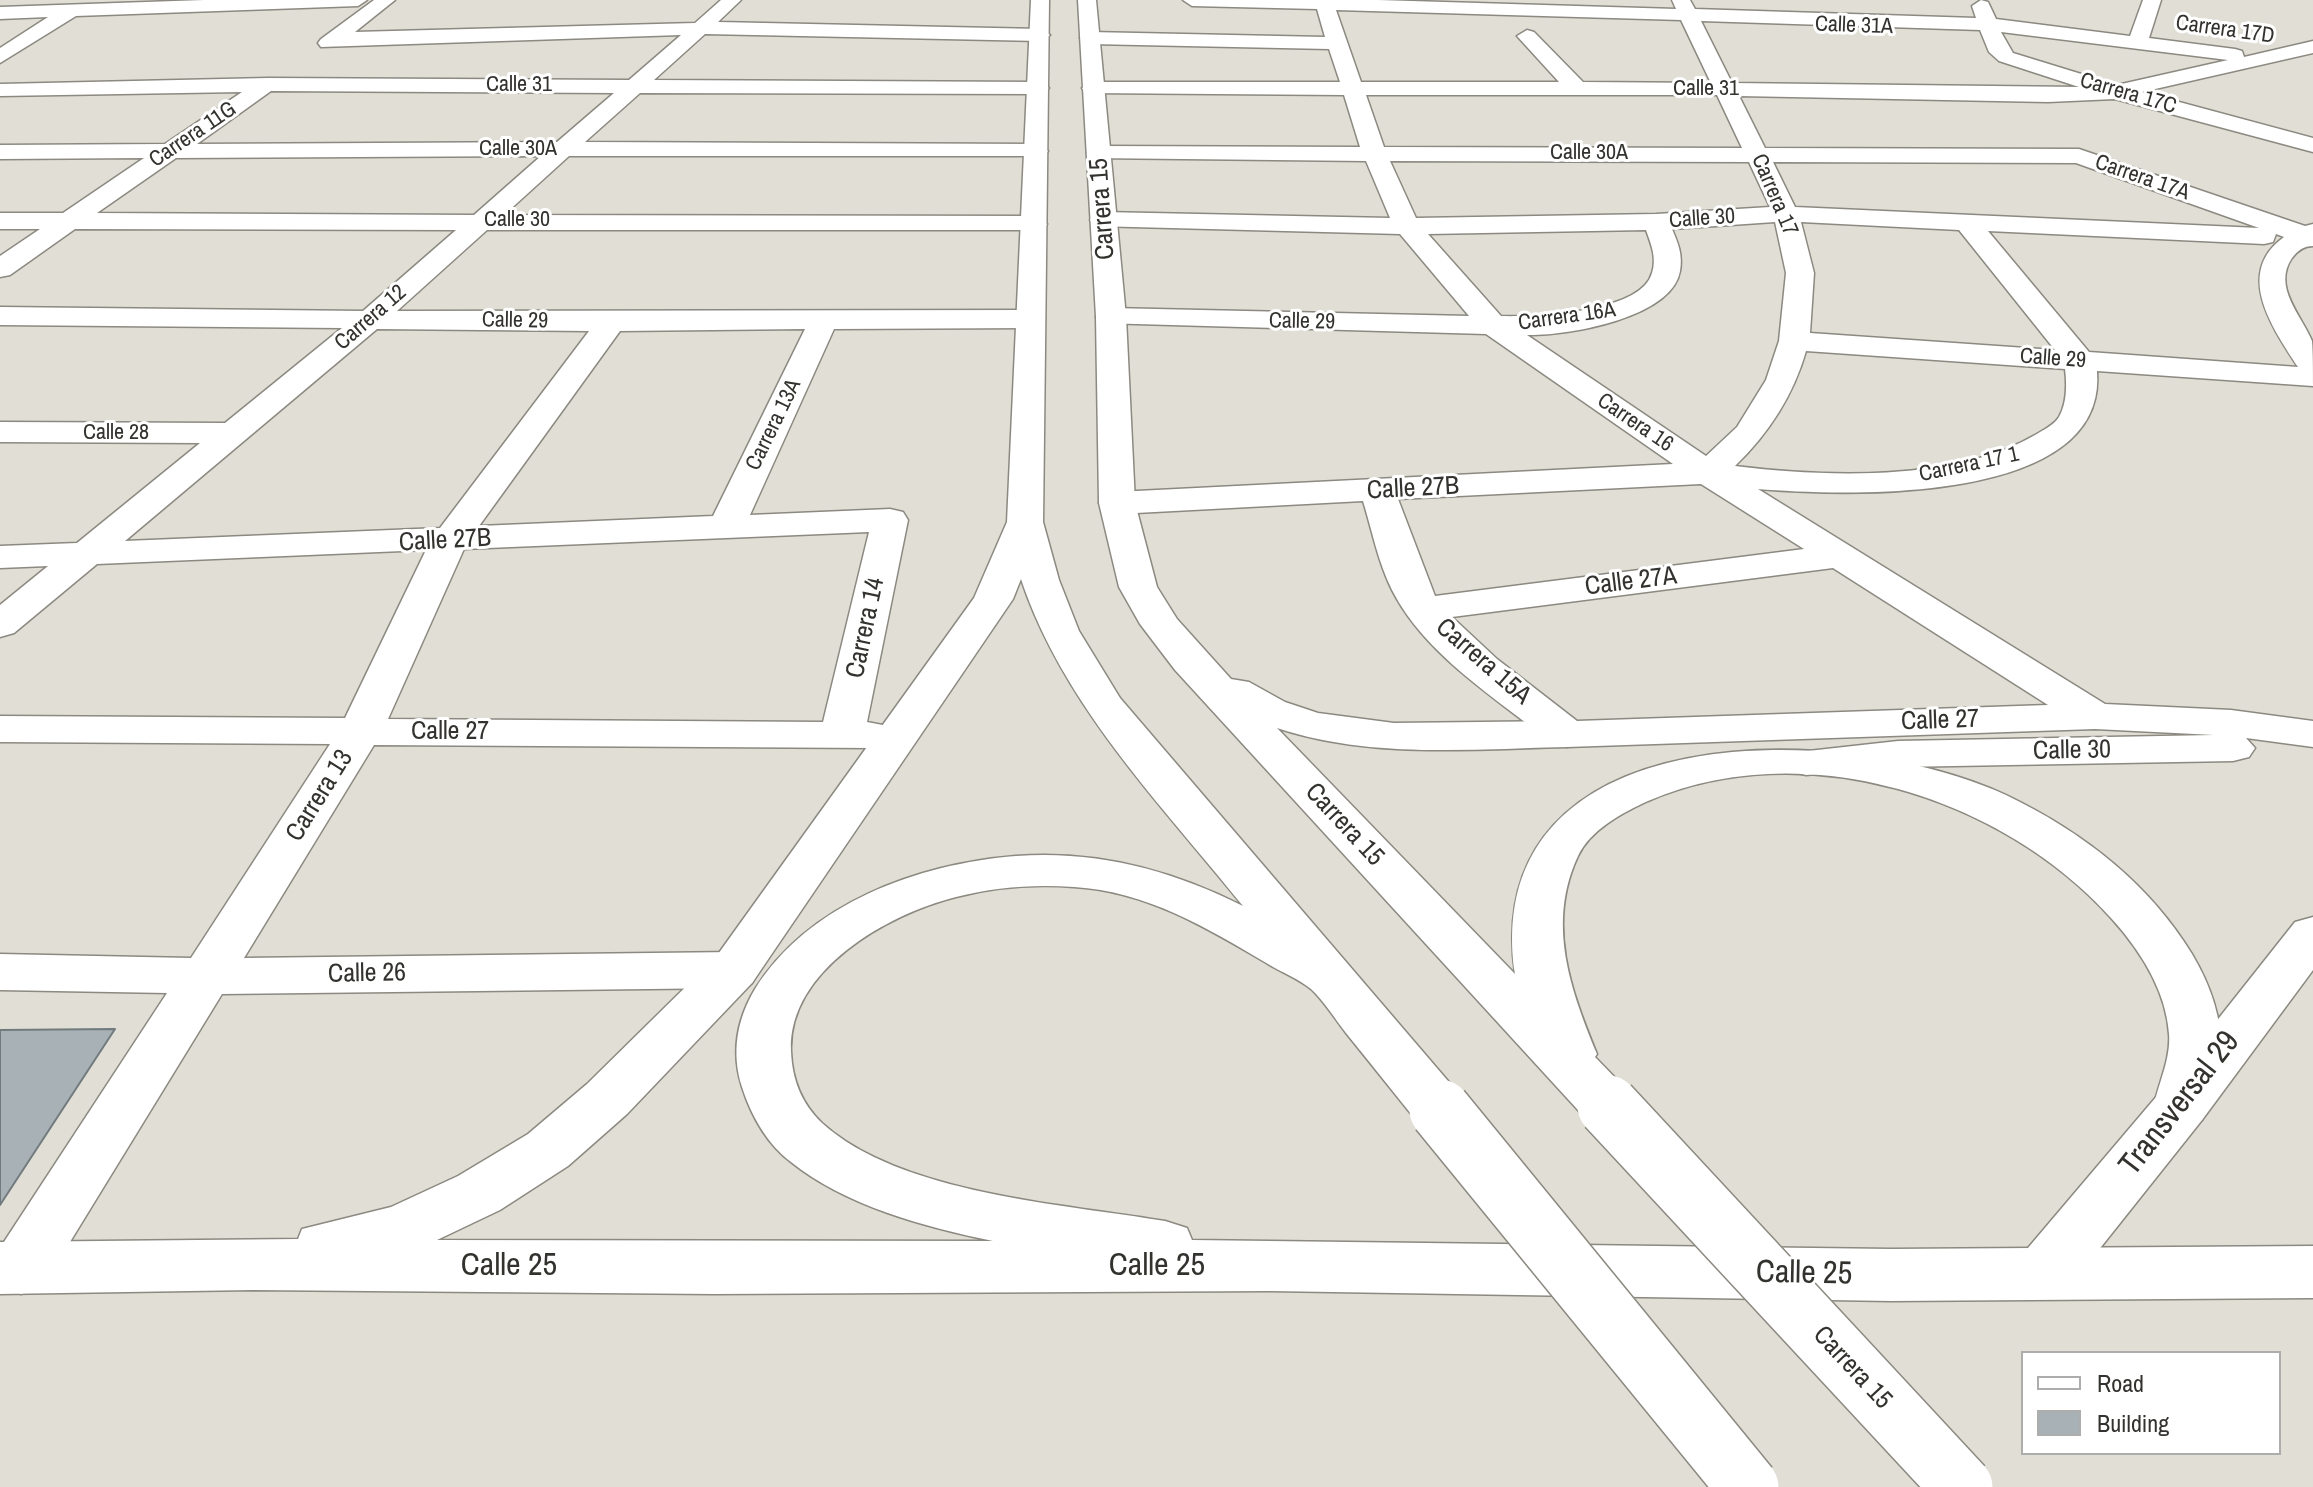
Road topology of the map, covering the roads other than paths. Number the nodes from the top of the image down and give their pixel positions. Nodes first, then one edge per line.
1 (358, 0) edge
2 (386, 0) edge
3 (732, 0) edge
4 (1087, 0) edge
5 (1192, 0) edge
6 (1979, 0) edge
7 (2152, 0) edge
8 (293, 1) edge
9 (1324, 2) edge
10 (80, 5) edge
11 (1686, 8) edge
12 (0, 13) edge
13 (1040, 17) edge
14 (1986, 24) junction
15 (702, 29) junction
16 (1527, 36) dead end
17 (1090, 38) junction
18 (335, 39) junction
19 (2138, 42) junction
20 (1340, 43) junction
21 (2313, 47) edge
22 (1970, 54) dead end
23 (0, 57) edge
24 (2008, 58) junction
25 (2263, 58) junction
26 (2313, 71) edge
27 (267, 85) junction
28 (637, 86) junction
29 (1038, 88) junction
30 (1093, 88) junction
31 (1355, 88) junction
32 (1577, 89) junction
33 (1727, 89) junction
34 (0, 90) edge
35 (2116, 92) junction
36 (2048, 95) junction
37 (2313, 145) edge
38 (566, 149) junction
39 (169, 151) junction
40 (1036, 151) junction
41 (0, 152) edge
42 (1099, 153) junction
43 (1374, 153) junction
44 (1756, 153) junction
45 (2079, 156) junction
46 (1786, 214) junction
47 (70, 220) junction
48 (482, 220) junction
49 (1103, 220) junction
50 (0, 221) edge
51 (1966, 221) junction
52 (1656, 222) junction
53 (1034, 224) junction
54 (1407, 226) junction
55 (2308, 236) edge
56 (0, 269) edge
57 (2276, 310) junction
58 (2313, 311) edge
59 (0, 316) edge
60 (1111, 317) junction
61 (371, 319) junction
62 (1030, 319) junction
63 (611, 322) junction
64 (823, 322) junction
65 (1493, 325) junction
66 (1794, 341) junction
67 (2080, 361) junction
68 (2313, 366) edge
69 (2313, 377) edge
70 (0, 432) edge
71 (232, 433) junction
72 (1708, 473) junction
73 (1378, 491) junction
74 (1117, 503) junction
75 (890, 520) joint
76 (1025, 522) junction
77 (726, 527) junction
78 (449, 541) junction
79 (1838, 556) junction
80 (0, 557) edge
81 (82, 557) junction
82 (1424, 609) junction
83 (0, 625) edge
84 (1190, 661) junction
85 (2095, 716) junction
86 (0, 729) edge
87 (361, 731) junction
88 (1567, 734) junction
89 (842, 735) junction
90 (899, 735) junction
91 (2313, 736) edge
92 (1784, 764) junction
93 (2313, 934) edge
94 (734, 970) junction
95 (0, 972) edge
96 (206, 976) junction
97 (1330, 977) junction
98 (1592, 1089) junction
99 (2182, 1105) junction
100 (253, 1264) junction
101 (1270, 1265) junction
102 (11, 1268) edge
103 (2313, 1272) edge
104 (2044, 1273) junction
105 (1748, 1487) edge
106 (1962, 1487) edge

1 - 8 street
2 - 18 street, Carrera 11G
3 - 15 street, Carrera 12
4 - 17 street, Carrera 15
5 - 9 street, Carrera 17D
6 - 14 street
7 - 19 street
8 - 10 street
9 - 11 street, Carrera 17D
9 - 20 street, Carrera 16
10 - 12 street
10 - 23 street
11 - 14 street, Carrera 17D
11 - 33 street, Carrera 17
13 - 15 street
13 - 29 street
14 - 19 street, Carrera 17D
14 - 24 street
15 - 18 street
15 - 28 street, Carrera 12
16 - 32 street
17 - 20 street
17 - 30 street, Carrera 15
18 - 27 street, Carrera 11G
19 - 25 street, Carrera 17D
20 - 31 street, Carrera 16
21 - 25 street, Calle 31
22 - 24 street
24 - 35 street, Carrera 17C
24 - 36 street, Carrera 17A
25 - 26 street, Carrera 17D
25 - 35 street, Calle 31
27 - 28 street, Calle 31
27 - 34 street, Calle 31
27 - 39 street, Carrera 11G
28 - 29 street, Calle 31
28 - 38 street, Carrera 12
29 - 40 street
30 - 31 street, Calle 31
30 - 42 street, Carrera 15
31 - 32 street, Calle 31
31 - 43 street, Carrera 16
32 - 33 street, Calle 31
33 - 36 street, Calle 31
33 - 44 street, Carrera 17
35 - 36 street, Calle 31
35 - 37 street, Carrera 17C
36 - 45 street, Carrera 17A
38 - 39 street, Calle 30A
38 - 40 street, Calle 30A
38 - 48 street, Carrera 12
39 - 41 street, Calle 30A
39 - 47 street, Carrera 11G
40 - 53 street
42 - 43 street, Calle 30A
42 - 49 street, Carrera 15
43 - 44 street, Calle 30A
43 - 54 street, Carrera 16
44 - 45 street, Calle 30A
44 - 46 street, Carrera 17
45 - 55 street, Carrera 17A
46 - 51 street, Calle 30
46 - 52 street, Calle 30
46 - 66 street, Carrera 17
47 - 48 street, Calle 30
47 - 50 street, Calle 30
47 - 56 street, Carrera 11G
48 - 53 street, Calle 30
48 - 61 street, Carrera 12
49 - 54 street, Calle 30
49 - 60 street, Carrera 15
51 - 55 street, Calle 30
51 - 67 street
52 - 54 street, Calle 30
52 - 65 street, Carrera 16A
53 - 62 street
54 - 65 street, Carrera 16
55 - 57 street
57 - 58 street
57 - 68 street
59 - 61 street, Calle 29
60 - 65 street, Calle 29
60 - 74 street, Carrera 15
61 - 63 street, Calle 29
61 - 71 street, Carrera 12
62 - 64 street, Calle 29
62 - 76 street
63 - 64 street, Calle 29
63 - 78 street, Carrera 13
64 - 77 street, Carrera 13A
65 - 72 street, Carrera 16
66 - 67 street, Calle 29
66 - 72 street, Carrera 17
67 - 69 street, Calle 29
67 - 72 street, Carrera 17 1
70 - 71 street, Calle 28
71 - 81 street, Carrera 12
72 - 73 street, Calle 27B
72 - 79 street, Carrera 16
73 - 74 street, Calle 27B
73 - 82 street, Carrera 15A
74 - 84 street, Carrera 15
75 - 77 street, Calle 27B
75 - 89 street, Carrera 14
76 - 90 street
76 - 97 street
77 - 78 street, Calle 27B
78 - 81 street, Calle 27B
78 - 87 street, Carrera 13
79 - 82 street, Calle 27A
79 - 85 street, Carrera 16
80 - 81 street, Calle 27B
81 - 83 street, Carrera 12
82 - 88 street, Carrera 15A
84 - 88 street, Calle 27
84 - 98 street, Carrera 15
85 - 88 street, Calle 27
85 - 91 street, Calle 27
86 - 87 street, Calle 27
87 - 89 street, Calle 27
87 - 96 street, Carrera 13
89 - 90 street, Calle 27
90 - 94 street
91 - 92 street, Calle 30
92 - 98 street
92 - 99 street
93 - 99 street, Transversal 29
94 - 96 street, Calle 26
94 - 100 street
95 - 96 street, Calle 26
96 - 102 street, Carrera 13
97 - 101 street
97 - 105 street, bridge
98 - 106 street, Carrera 15, bridge
99 - 104 street, Transversal 29
100 - 101 street, Calle 25
100 - 102 street, Calle 25
101 - 104 street, Calle 25
103 - 104 street, Calle 25

